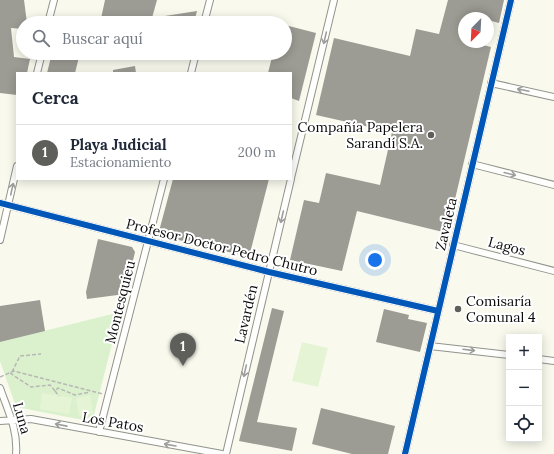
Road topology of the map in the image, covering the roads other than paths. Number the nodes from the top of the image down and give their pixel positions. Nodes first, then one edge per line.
1 (54, 0) edge
2 (210, 0) edge
3 (334, 0) edge
4 (511, 0) edge
5 (50, 16) edge
6 (206, 16) edge
7 (40, 60) edge
8 (194, 60) edge
9 (37, 72) edge
10 (191, 72) edge
11 (491, 83) junction
12 (554, 96) edge
13 (472, 164) junction
14 (16, 170) edge
15 (292, 175) edge
16 (164, 180) edge
17 (291, 180) edge
18 (554, 185) edge
19 (0, 203) edge
20 (8, 204) junction
21 (0, 240) edge
22 (148, 241) junction
23 (453, 245) junction
24 (554, 271) edge
25 (269, 272) junction
26 (438, 311) junction
27 (430, 346) junction
28 (506, 355) edge
29 (542, 359) edge
30 (554, 361) edge
31 (0, 388) edge
32 (0, 421) edge
33 (12, 421) junction
34 (100, 432) junction
35 (16, 454) edge
36 (222, 454) edge
37 (226, 454) edge
38 (405, 454) edge

1 - 5 street
2 - 6 street
3 -> 15 street, Lavardén
4 - 11 street, Zavaleta
7 - 9 street
8 - 10 street
12 -> 11 street
11 - 13 street, Zavaleta
13 -> 18 street
13 - 23 street, Zavaleta
20 -> 14 street
16 - 22 street, Montesquieu
17 -> 25 street, Lavardén
19 - 20 street, Profesor Doctor Pedro Chutro
20 - 21 street
20 - 22 street, Profesor Doctor Pedro Chutro
22 - 25 street, Profesor Doctor Pedro Chutro
22 - 34 street, Montesquieu
23 - 24 street, Lagos
23 - 26 street, Zavaleta
25 - 26 street, Profesor Doctor Pedro Chutro
25 -> 37 street, Lavardén
26 - 27 street, Zavaleta
27 -> 28 street
27 - 38 street, Zavaleta
29 - 30 street
31 - 33 street, Luna
32 - 33 street, Los Patos
34 -> 33 street, Los Patos
33 - 35 street, Luna
36 -> 34 street, Los Patos

